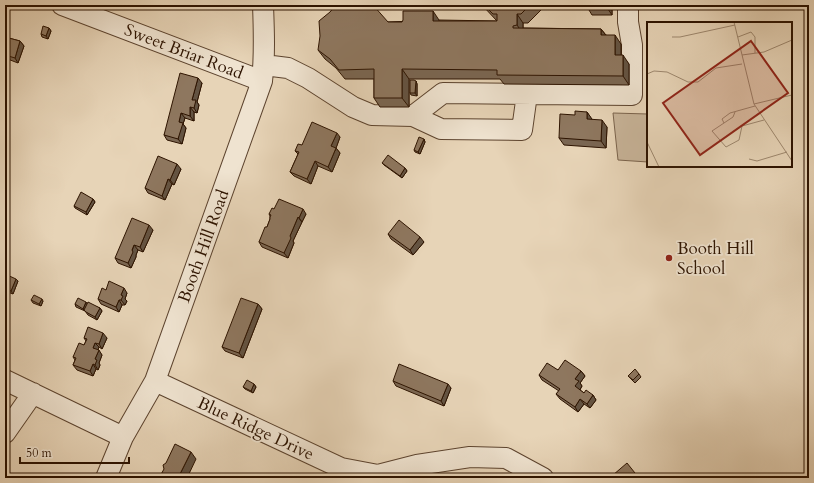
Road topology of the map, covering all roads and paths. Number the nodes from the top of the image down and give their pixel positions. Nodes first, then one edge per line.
1 (62, 5) edge
2 (263, 5) edge
3 (628, 5) edge
4 (263, 73) junction
5 (527, 94) junction
6 (413, 116) junction
7 (5, 380) edge
8 (155, 381) junction
9 (32, 393) junction
10 (5, 433) edge
11 (123, 437) junction
12 (106, 478) edge
13 (543, 478) edge

1 - 4 street, Sweet Briar Road
2 - 4 street, Booth Hill Road
3 - 5 street
4 - 6 street, Sweet Briar Road
4 - 8 street, Booth Hill Road
5 - 6 street
5 - 6 street
7 - 9 street
8 - 11 street, Booth Hill Road
8 - 13 street, Blue Ridge Drive
9 - 10 street
9 - 11 street
11 - 12 street, Booth Hill Road

